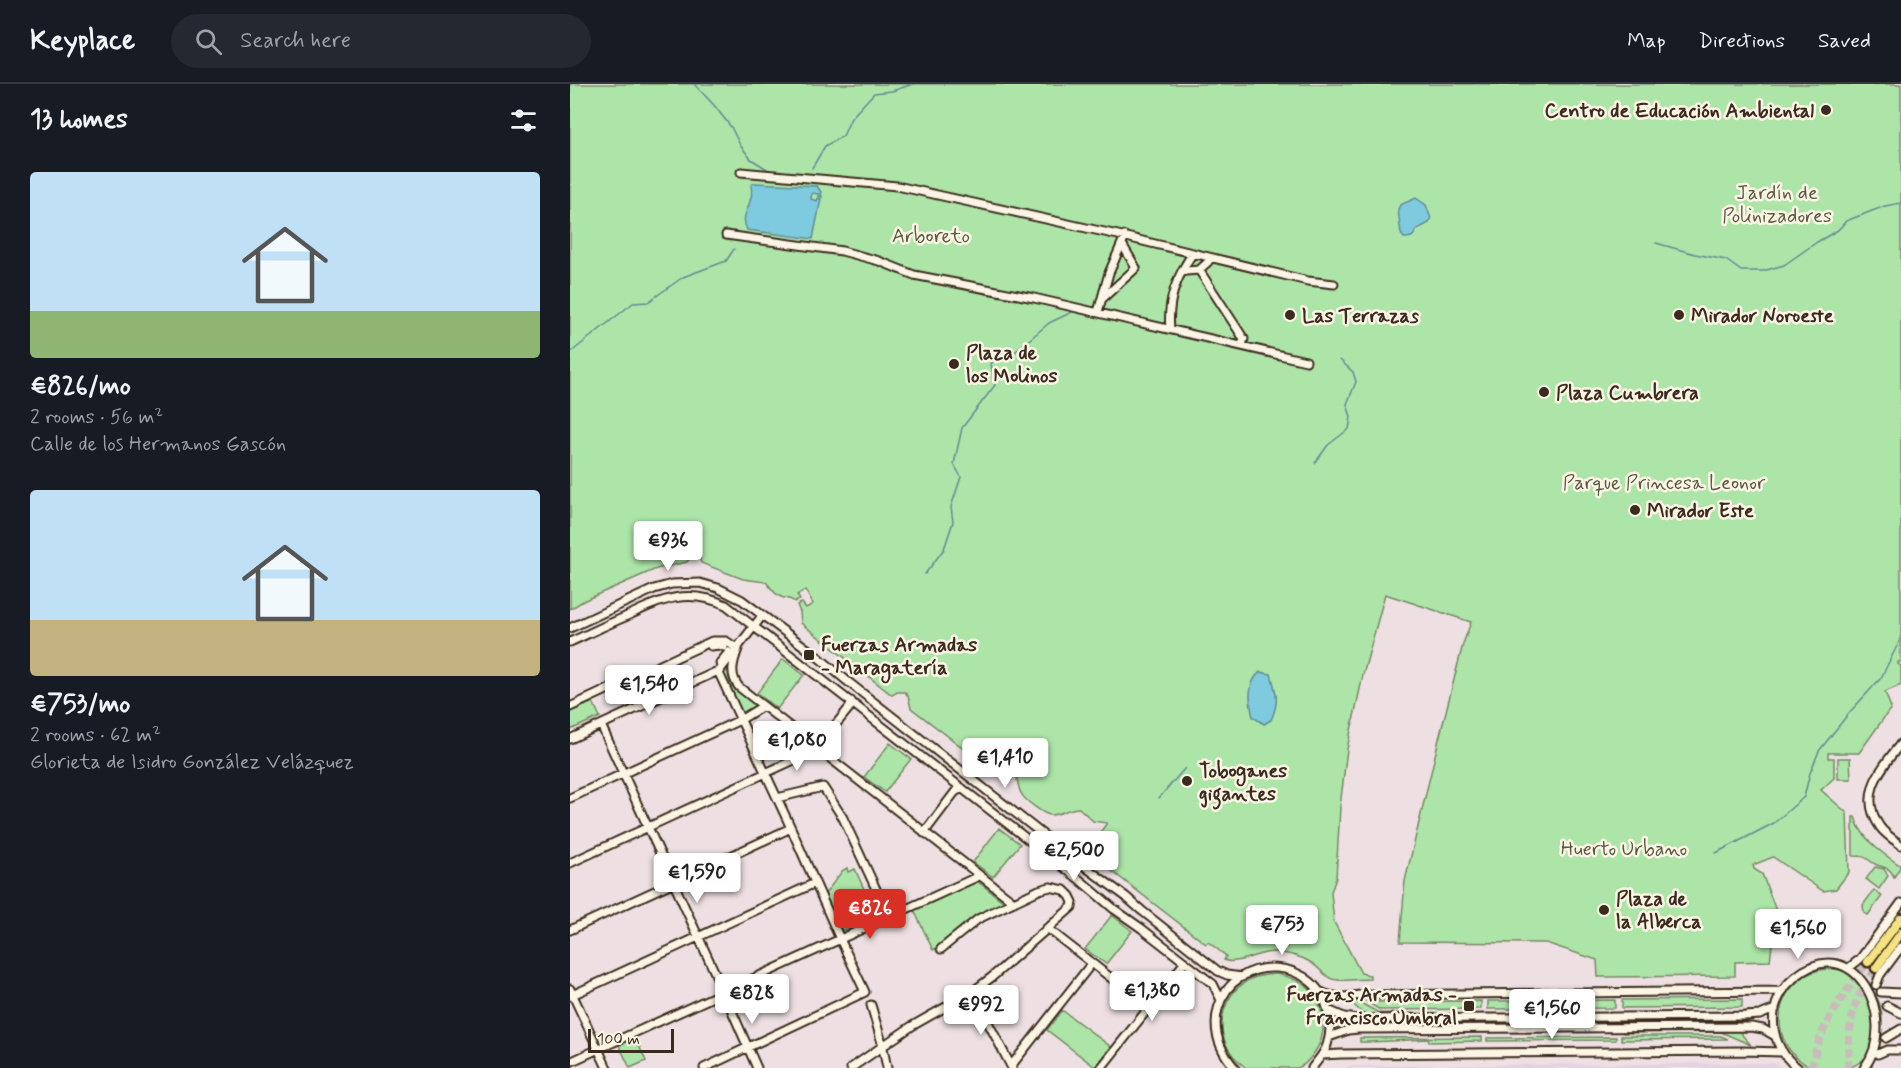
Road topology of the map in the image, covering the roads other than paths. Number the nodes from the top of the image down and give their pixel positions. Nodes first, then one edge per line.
1 (741, 172) dead end
2 (726, 235) dead end
3 (1125, 236) junction
4 (1122, 244) junction
5 (1193, 253) junction
6 (1208, 262) dead end
7 (1199, 270) junction
8 (1186, 271) dead end
9 (1334, 285) dead end
10 (1102, 299) junction
11 (1098, 312) junction
12 (1170, 329) junction
13 (1242, 345) junction
14 (1306, 361) dead end
15 (762, 616) junction
16 (755, 627) junction
17 (570, 628) edge
18 (570, 642) edge
19 (711, 646) dead end
20 (738, 649) junction
21 (720, 663) dead end
22 (718, 671) junction
23 (851, 701) junction
24 (570, 706) edge
25 (763, 706) junction
26 (740, 720) junction
27 (601, 725) junction
28 (570, 739) edge
29 (1901, 743) edge
30 (816, 749) junction
31 (623, 773) junction
32 (766, 774) junction
33 (962, 788) junction
34 (570, 798) edge
35 (777, 798) junction
36 (648, 828) junction
37 (791, 828) junction
38 (924, 833) junction
39 (1901, 845) edge
40 (570, 863) edge
41 (979, 876) junction
42 (674, 883) junction
43 (815, 883) junction
44 (1014, 902) junction
45 (1901, 903) edge
46 (890, 917) junction
47 (1901, 918) edge
48 (1047, 928) junction
49 (570, 930) edge
50 (1901, 933) edge
51 (699, 937) junction
52 (840, 939) junction
53 (1901, 947) edge
54 (940, 949) dead end
55 (1185, 962) junction
56 (1092, 963) junction
57 (1850, 967) junction
58 (1242, 977) junction
59 (1876, 985) junction
60 (724, 992) junction
61 (972, 992) junction
62 (1782, 992) junction
63 (1881, 992) junction
64 (571, 993) edge
65 (1321, 993) junction
66 (1901, 993) edge
67 (1221, 1000) junction
68 (871, 1005) dead end
69 (1887, 1006) junction
70 (1148, 1007) junction
71 (1775, 1009) junction
72 (1328, 1010) junction
73 (1901, 1013) edge
74 (1901, 1029) edge
75 (1329, 1036) junction
76 (1775, 1036) junction
77 (1886, 1038) junction
78 (883, 1046) junction
79 (748, 1047) junction
80 (598, 1049) junction
81 (1901, 1050) edge
82 (1783, 1052) junction
83 (1878, 1054) junction
84 (1322, 1055) junction
85 (1226, 1059) junction
86 (570, 1062) edge
87 (1012, 1067) edge
88 (607, 1068) edge
89 (704, 1068) edge
90 (757, 1068) edge
91 (851, 1068) edge
92 (887, 1068) edge
93 (1101, 1068) edge
94 (1227, 1068) edge
95 (1235, 1068) edge
96 (1312, 1068) edge
97 (1798, 1068) edge
98 (1865, 1068) edge

1 - 3 street
2 - 11 street
3 - 4 street
3 - 5 street
4 - 10 street
4 - 10 street
5 - 9 street
5 - 12 street
6 - 7 street
7 - 8 street
7 - 13 street
10 - 11 street
11 - 12 street
12 - 13 street
13 - 14 street
15 - 16 street
15 - 17 street
15 - 58 street
16 - 18 street
16 - 20 street
16 - 23 street
19 - 21 street
20 - 22 street
20 - 24 street
20 - 25 street
22 - 26 street
22 - 27 street
23 - 30 street
23 - 33 street
25 - 26 street
25 - 30 street
26 - 31 street
26 - 32 street
27 - 28 street
27 - 31 street
29 - 39 street
30 - 32 street
30 - 38 street
31 - 34 street
31 - 36 street
32 - 35 street
32 - 36 street
33 - 38 street
33 - 55 street
35 - 37 street
35 - 46 street
36 - 40 street
36 - 42 street
37 - 42 street
37 - 43 street
38 - 41 street
41 - 44 street
41 - 46 street
42 - 49 street
42 - 51 street
43 - 51 street
43 - 52 street
44 - 48 street
44 - 54 street
45 - 57 street
46 - 52 street
47 - 50 main road
48 - 56 street
48 - 61 street
51 - 60 street
51 - 64 street
52 - 60 street
52 - 79 street
53 - 59 street
55 - 67 street
55 - 70 street
56 - 70 street
56 - 87 street
57 - 59 street
57 - 62 street
58 - 65 street
58 - 67 street
59 - 63 street
60 - 79 street
60 - 80 street
61 - 78 street
61 - 87 street
62 - 65 street
62 - 71 street
63 - 66 street
63 - 69 street
64 - 80 street
65 - 72 street
67 - 85 street
68 - 78 street
69 - 73 street
69 - 77 street
70 - 93 street
71 - 72 street
71 - 76 street
72 - 75 street
74 - 77 street
75 - 76 street
75 - 84 street
76 - 82 street
77 - 83 street
78 - 91 street
78 - 92 street
79 - 89 street
79 - 90 street
80 - 86 street
80 - 88 street
81 - 83 street
82 - 84 street
82 - 97 street
83 - 98 street
84 - 96 street
85 - 94 street
85 - 95 street

